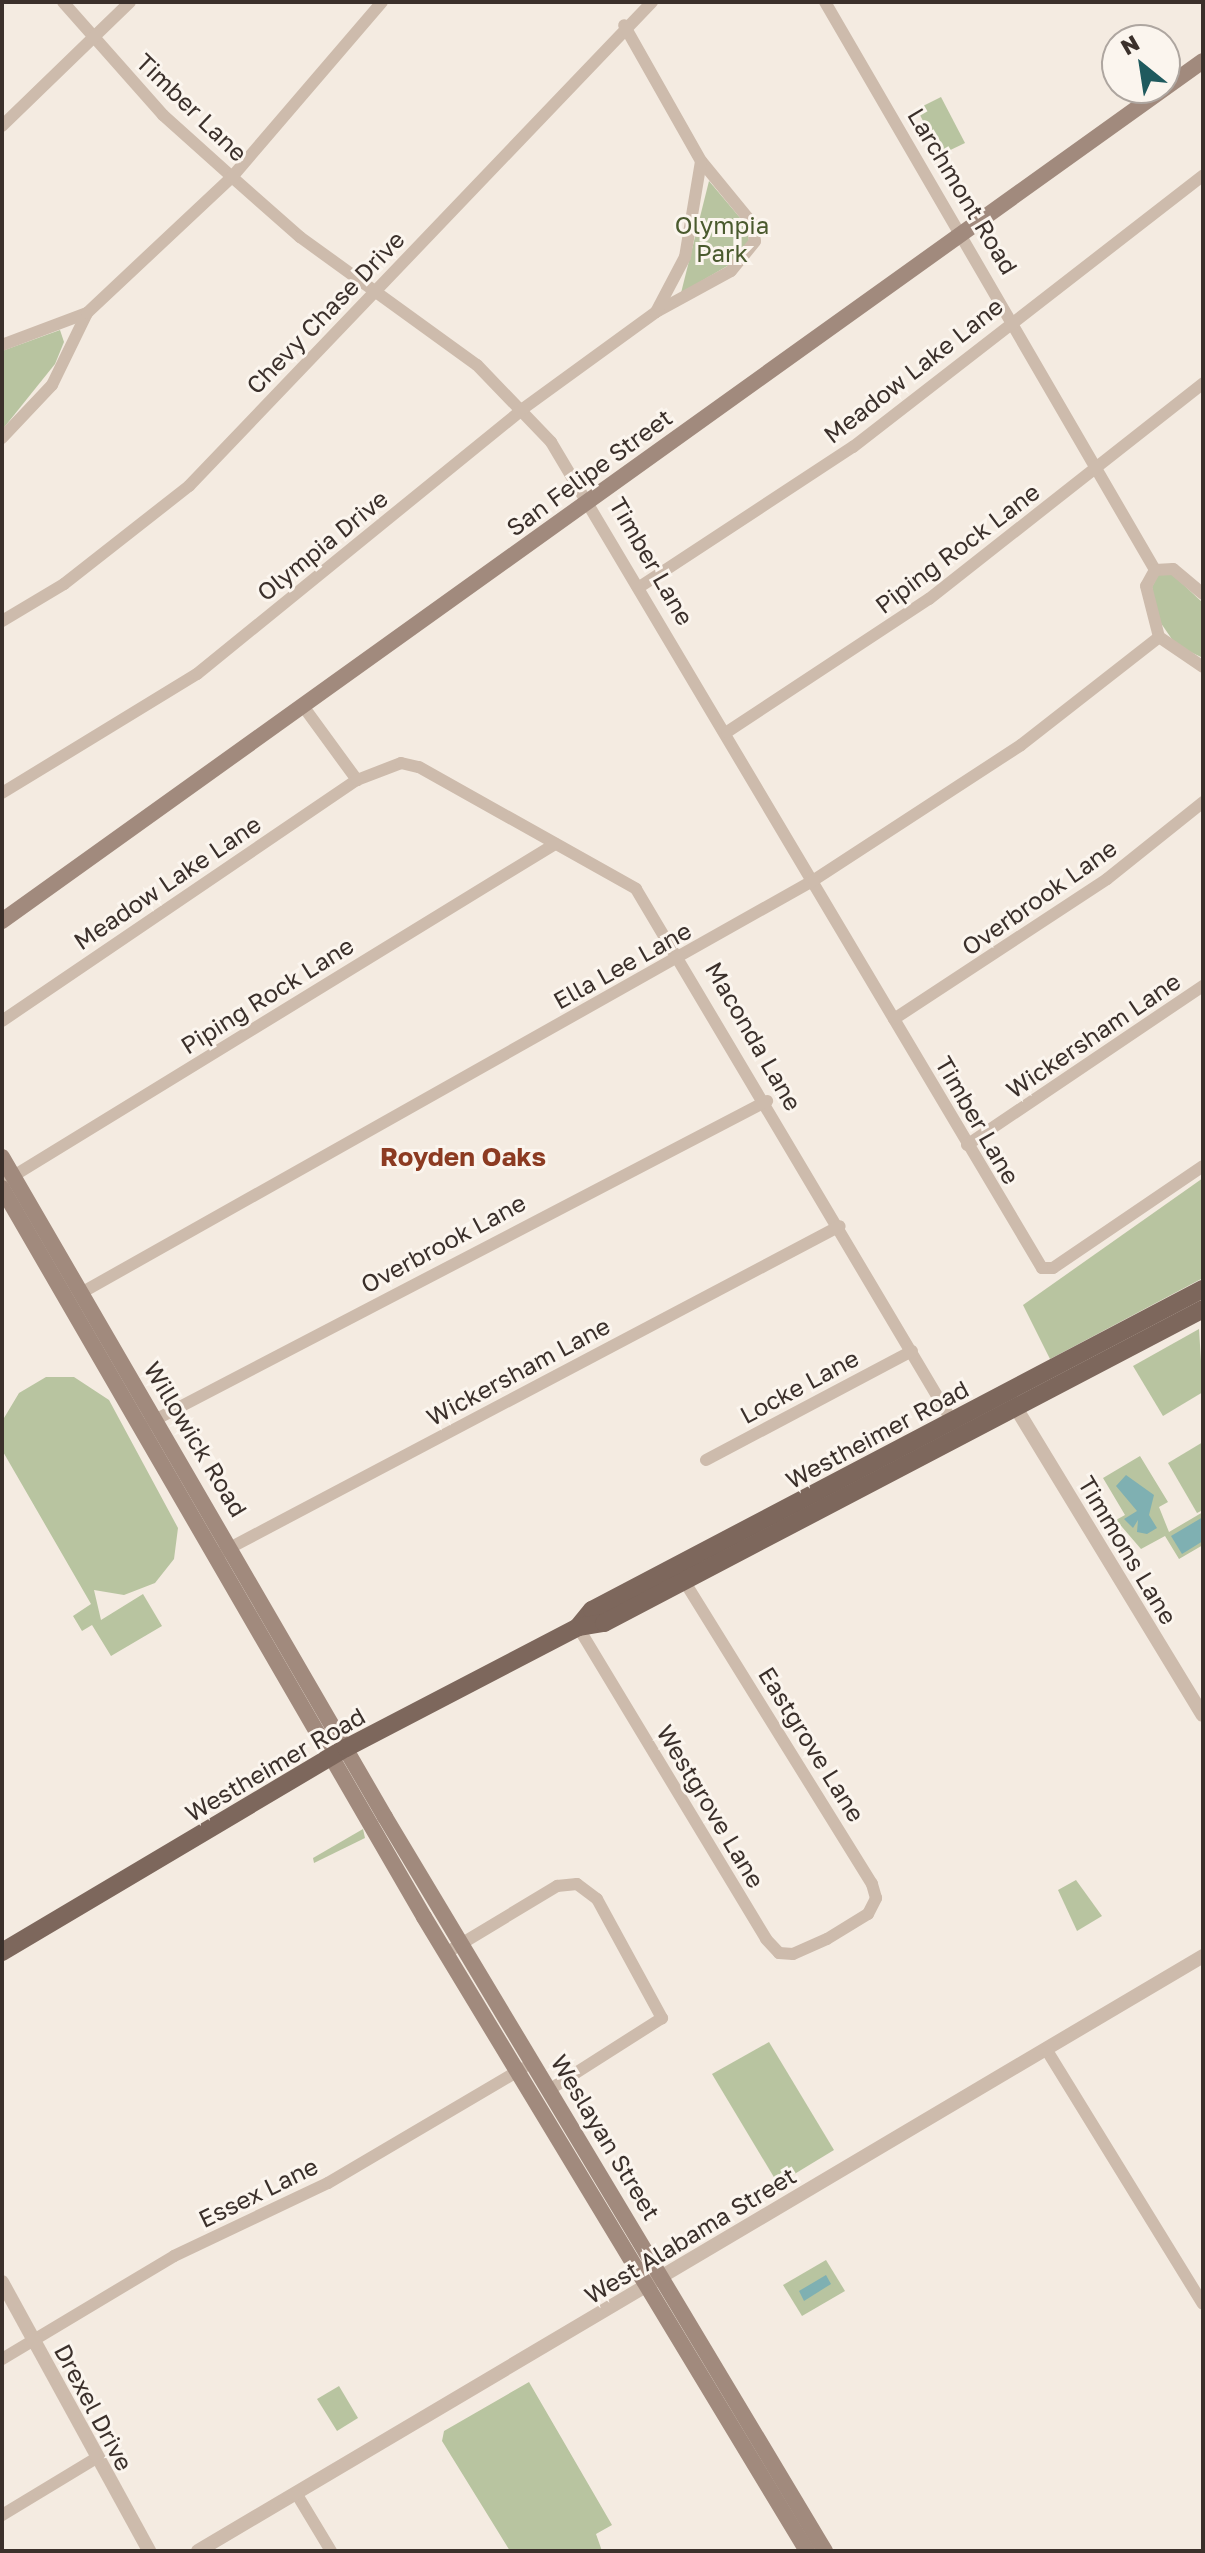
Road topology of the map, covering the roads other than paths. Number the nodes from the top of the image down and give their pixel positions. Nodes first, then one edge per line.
1 (63, 2) edge
2 (130, 2) edge
3 (382, 2) edge
4 (652, 2) edge
5 (825, 2) edge
6 (624, 25) junction
7 (96, 42) junction
8 (1203, 61) edge
9 (2, 126) edge
10 (701, 161) junction
11 (1203, 176) edge
12 (232, 177) junction
13 (962, 233) junction
14 (376, 290) junction
15 (656, 312) junction
16 (87, 313) junction
17 (1014, 317) junction
18 (2, 345) edge
19 (1203, 383) edge
20 (524, 408) junction
21 (2, 438) edge
22 (1099, 465) junction
23 (592, 501) junction
24 (1155, 570) junction
25 (641, 586) junction
26 (1203, 594) edge
27 (2, 621) edge
28 (1159, 637) junction
29 (1203, 667) edge
30 (303, 706) junction
31 (727, 732) junction
32 (357, 780) junction
33 (2, 793) edge
34 (1203, 802) edge
35 (555, 844) junction
36 (814, 880) junction
37 (2, 921) edge
38 (682, 957) junction
39 (1203, 986) edge
40 (894, 1019) junction
41 (2, 1021) edge
42 (767, 1101) junction
43 (967, 1145) junction
44 (2, 1157) edge
45 (1203, 1166) edge
46 (6, 1183) edge
47 (840, 1226) junction
48 (1201, 1299) edge
49 (74, 1302) junction
50 (912, 1351) junction
51 (1102, 1352) junction
52 (1036, 1377) junction
53 (1016, 1408) junction
54 (148, 1423) junction
55 (956, 1429) junction
56 (706, 1460) dead end
57 (225, 1551) junction
58 (680, 1574) junction
59 (578, 1627) junction
60 (1203, 1715) edge
61 (339, 1752) junction
62 (835, 1934) joint
63 (461, 1944) junction
64 (2, 1952) edge
65 (446, 1953) junction
66 (1203, 1956) edge
67 (1046, 2049) junction
68 (532, 2062) junction
69 (517, 2071) junction
70 (549, 2090) junction
71 (662, 2277) junction
72 (2, 2282) edge
73 (647, 2286) junction
74 (1203, 2304) edge
75 (34, 2339) junction
76 (2, 2359) edge
77 (95, 2459) junction
78 (296, 2493) junction
79 (2, 2515) edge
80 (149, 2551) edge
81 (198, 2551) edge
82 (331, 2551) edge
83 (807, 2551) edge
84 (825, 2551) edge

1 - 7 street, Timber Lane
2 - 7 street
3 - 12 street
4 - 6 street, Chevy Chase Drive
5 - 13 street, Larchmont Road
6 - 10 street, Olympia Drive
6 - 14 street, Chevy Chase Drive
7 - 9 street
7 - 12 street, Timber Lane
8 - 13 main road, San Felipe Street
10 - 15 street, Olympia Drive
10 - 15 street, Olympia Drive
11 - 17 street, Meadow Lake Lane
12 - 14 street, Timber Lane
12 - 16 street
13 - 17 street, Larchmont Road
13 - 23 main road, San Felipe Street
14 - 20 street, Timber Lane
14 - 27 street, Chevy Chase Drive
15 - 20 street, Olympia Drive
16 - 18 street
16 - 21 street
17 - 22 street, Larchmont Road
17 - 25 street, Meadow Lake Lane
19 - 22 street, Piping Rock Lane
20 - 23 street, Timber Lane
20 - 33 street, Olympia Drive
22 - 24 street, Larchmont Road
22 - 31 street, Piping Rock Lane
23 - 25 street, Timber Lane
23 - 30 main road, San Felipe Street
24 - 26 street
24 - 28 street
25 - 31 street, Timber Lane
28 - 29 street
28 - 36 street, Ella Lee Lane
30 - 32 street
30 - 37 main road, San Felipe Street
31 - 36 street, Timber Lane
32 - 35 street, Maconda Lane
32 - 41 street, Meadow Lake Lane
34 - 40 street, Overbrook Lane
35 - 38 street, Maconda Lane
35 - 46 street, Piping Rock Lane
36 - 38 street, Ella Lee Lane
36 - 40 street, Timber Lane
38 - 42 street, Maconda Lane
38 - 49 street, Ella Lee Lane
39 - 43 street, Wickersham Lane
40 - 43 street, Timber Lane
42 - 47 street, Maconda Lane
42 - 54 street, Overbrook Lane
43 - 45 street, Timber Lane
44 - 46 main road, Willowick Road
46 - 49 main road, Willowick Road
47 - 50 street, Maconda Lane
47 - 57 street, Wickersham Lane
48 - 51 main road, Westheimer Road
49 - 54 main road, Willowick Road
50 - 55 street, Maconda Lane
50 - 56 street, Locke Lane
51 - 52 main road, Westheimer Road
51 - 53 main road, Westheimer Road
52 - 53 main road
52 - 55 main road, Westheimer Road
53 - 55 main road, Westheimer Road
53 - 60 street, Timmons Lane
54 - 57 main road, Willowick Road
55 - 58 main road, Westheimer Road
57 - 61 main road, Willowick Road
58 - 59 main road, Westheimer Road
58 - 62 street, Eastgrove Lane
59 - 61 main road, Westheimer Road
59 - 62 street, Westgrove Lane
61 - 63 main road, Weslayan Street
61 - 64 main road, Westheimer Road
61 - 65 main road, Weslayan Street
63 - 65 street
63 - 68 main road, Weslayan Street
63 - 70 street
65 - 69 main road, Weslayan Street
66 - 67 street, West Alabama Street
67 - 71 street, West Alabama Street
67 - 74 street
68 - 69 street, Essex Lane
68 - 70 main road, Weslayan Street
69 - 73 main road, Weslayan Street
69 - 75 street, Essex Lane
70 - 71 main road, Weslayan Street
71 - 73 street, West Alabama Street
71 - 84 main road, Weslayan Street
72 - 75 street, Drexel Drive
73 - 78 street, West Alabama Street
73 - 83 main road, Weslayan Street
75 - 76 street, Essex Lane
75 - 77 street, Drexel Drive
77 - 79 street
77 - 80 street, Drexel Drive
78 - 81 street, West Alabama Street
78 - 82 street

